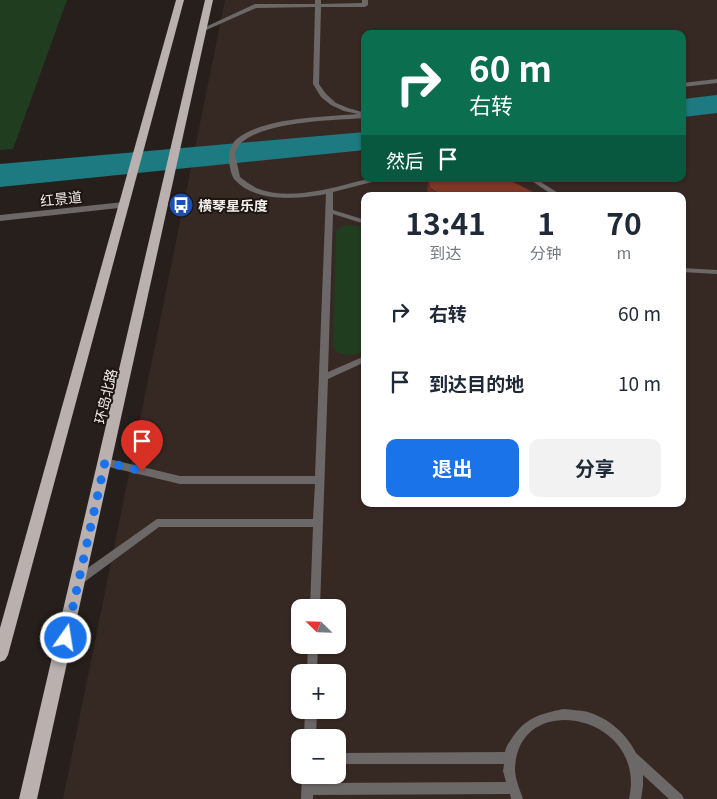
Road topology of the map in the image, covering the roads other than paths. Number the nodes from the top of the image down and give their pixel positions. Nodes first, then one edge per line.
1 (180, 0) edge
2 (209, 0) edge
3 (365, 0) edge
4 (318, 3) edge
5 (202, 30) junction
6 (717, 81) edge
7 (686, 85) edge
8 (361, 114) edge
9 (361, 115) edge
10 (242, 138) joint
11 (367, 182) edge
12 (537, 182) edge
13 (330, 192) junction
14 (553, 192) edge
15 (124, 205) junction
16 (329, 211) junction
17 (0, 218) edge
18 (361, 221) edge
19 (686, 270) edge
20 (717, 272) edge
21 (361, 361) edge
22 (323, 378) junction
23 (105, 462) junction
24 (319, 480) junction
25 (318, 523) junction
26 (79, 580) junction
27 (314, 599) edge
28 (0, 655) edge
29 (632, 757) junction
30 (346, 758) edge
31 (509, 758) junction
32 (308, 794) edge
33 (514, 794) edge
34 (28, 799) edge
35 (636, 799) edge
36 (678, 799) edge

1 - 15 main road
2 - 5 main road, 环岛北路
3 - 4 lane
4 - 5 lane
4 - 8 lane
5 - 23 main road, 环岛北路
6 - 7 lane
9 - 10 lane
10 - 13 lane
11 - 13 lane
12 - 14 lane
13 - 16 lane
15 - 17 street, 红景道
15 - 28 main road
16 - 18 lane
16 - 22 lane
19 - 20 lane
21 - 22 lane
22 - 24 lane
23 - 24 lane
23 - 26 main road, 环岛北路
24 - 25 lane
25 - 26 lane
25 - 27 lane
26 - 34 main road, 环岛北路
29 - 31 lane
29 - 35 lane
29 - 36 lane
30 - 31 lane
31 - 33 lane
32 - 33 lane

